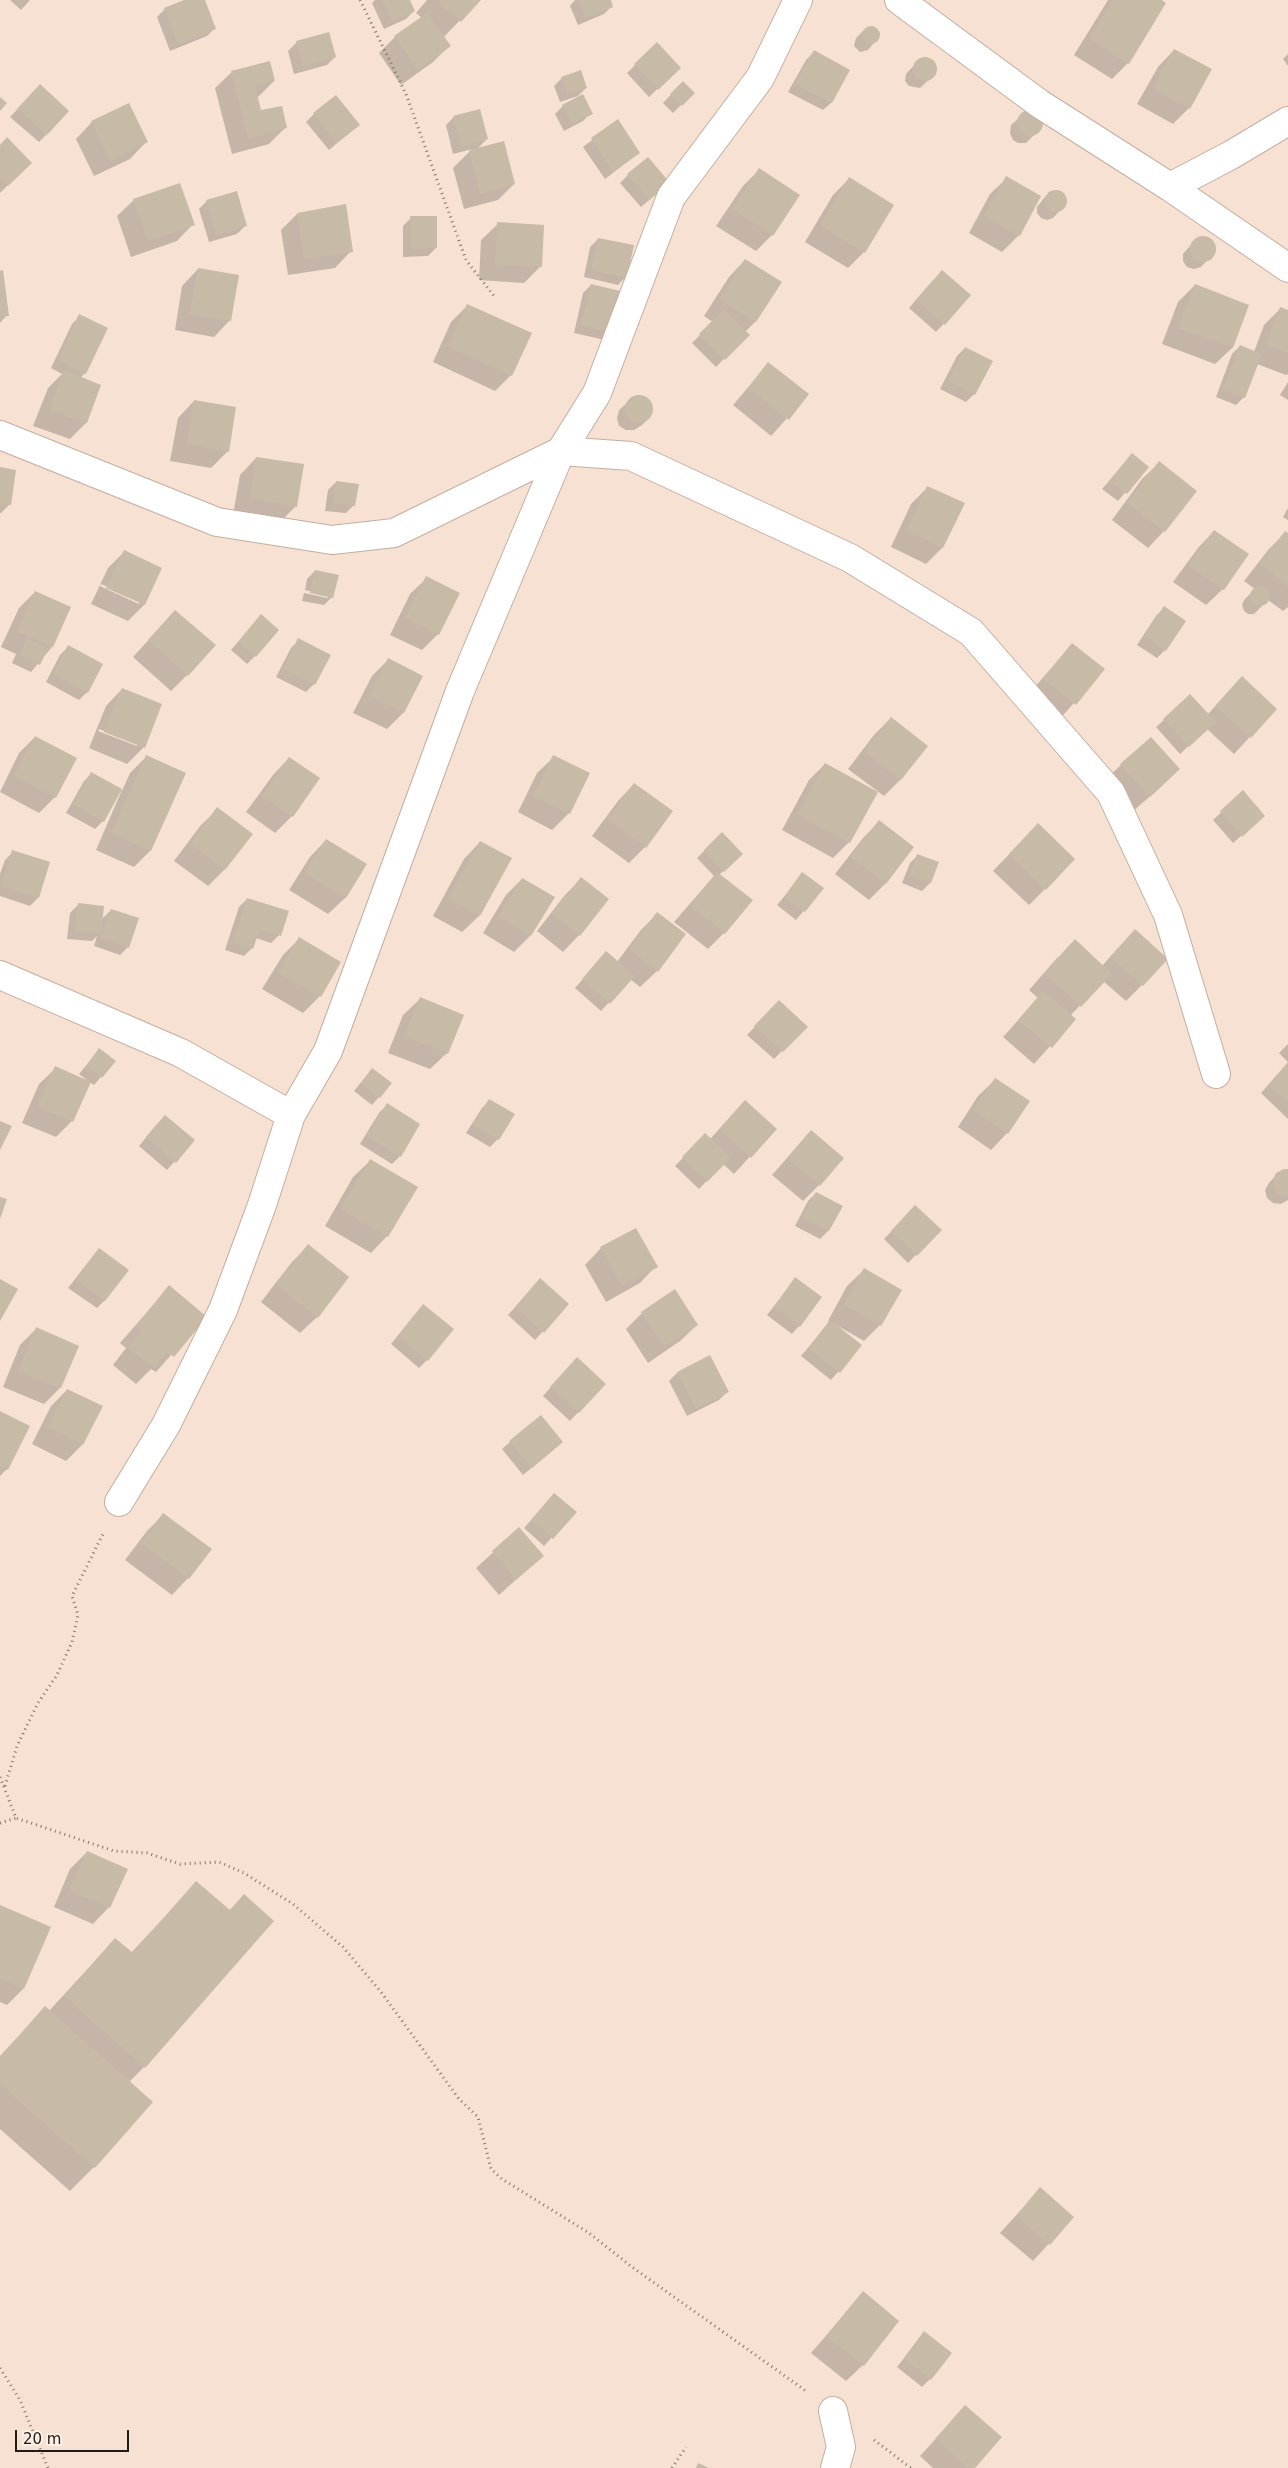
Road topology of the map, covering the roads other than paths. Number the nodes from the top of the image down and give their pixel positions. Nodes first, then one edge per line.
1 (798, 0) edge
2 (899, 0) edge
3 (1288, 121) edge
4 (1170, 187) junction
5 (1288, 268) edge
6 (0, 435) edge
7 (561, 451) junction
8 (0, 975) edge
9 (1216, 1074) dead end
10 (291, 1115) junction
11 (119, 1502) road end
12 (833, 2411) road end
13 (835, 2468) edge

1 - 7 street
2 - 4 street
3 - 4 street
4 - 5 street
6 - 7 street
7 - 9 street
7 - 10 street
8 - 10 street
10 - 11 street
12 - 13 street

